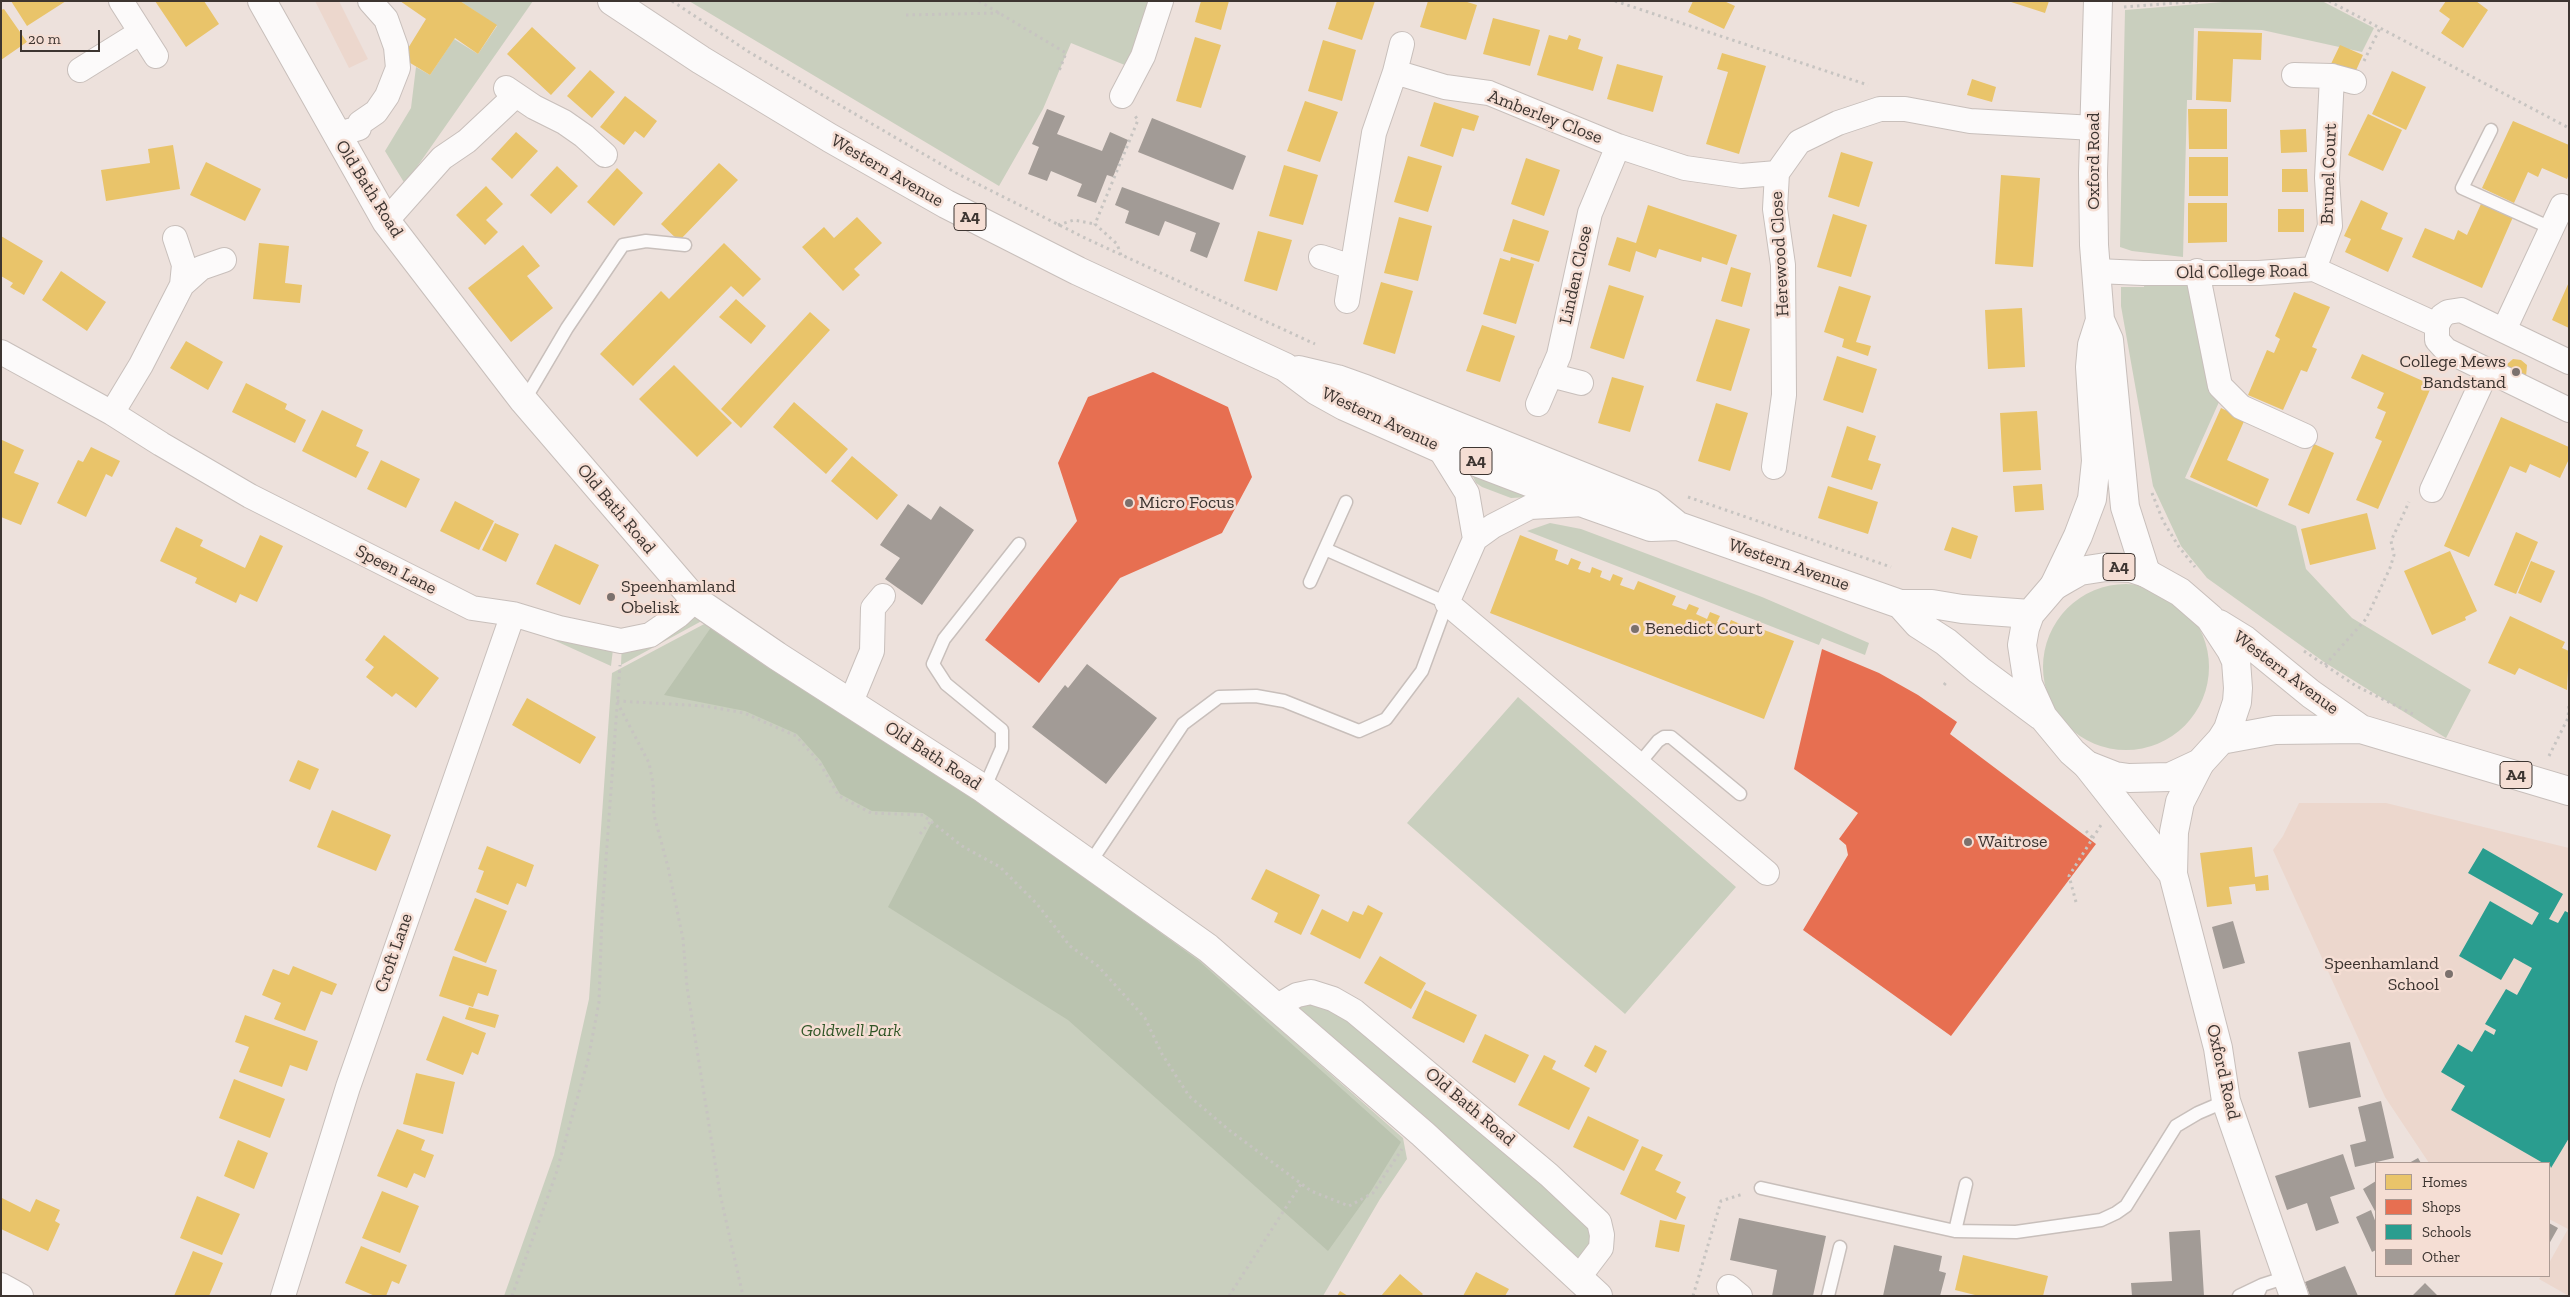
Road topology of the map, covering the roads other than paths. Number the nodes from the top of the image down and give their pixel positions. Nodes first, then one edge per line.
1 (121, 1) edge
2 (262, 1) edge
3 (370, 1) edge
4 (612, 1) edge
5 (1161, 1) edge
6 (2107, 5) edge
7 (140, 32) junction
8 (1402, 44) dead end
9 (156, 56) dead end
10 (80, 70) dead end
11 (1395, 72) junction
12 (2294, 75) dead end
13 (1122, 96) road end
14 (2094, 128) junction
15 (2491, 130) dead end
16 (336, 135) junction
17 (1618, 146) junction
18 (605, 155) dead end
19 (1777, 173) junction
20 (2562, 206) dead end
21 (386, 221) junction
22 (2552, 228) junction
23 (175, 238) dead end
24 (685, 245) dead end
25 (1321, 257) dead end
26 (224, 260) dead end
27 (1352, 267) junction
28 (2314, 269) junction
29 (2096, 271) junction
30 (2196, 271) junction
31 (182, 285) junction
32 (1347, 301) dead end
33 (2100, 320) junction
34 (2437, 325) junction
35 (2504, 330) junction
36 (1, 352) edge
37 (2569, 362) edge
38 (1285, 367) junction
39 (2487, 371) junction
40 (1550, 375) junction
41 (1581, 383) dead end
42 (524, 401) junction
43 (1538, 404) dead end
44 (2569, 410) edge
45 (112, 413) junction
46 (2305, 436) dead end
47 (1439, 448) junction
48 (1774, 467) dead end
49 (2432, 490) road end
50 (1346, 502) dead end
51 (1586, 504) junction
52 (1678, 526) junction
53 (1475, 540) junction
54 (1018, 544) dead end
55 (1325, 549) junction
56 (2146, 573) junction
57 (1310, 582) dead end
58 (2054, 586) junction
59 (883, 596) dead end
60 (695, 600) junction
61 (1447, 602) junction
62 (1900, 604) junction
63 (513, 614) junction
64 (2030, 614) junction
65 (2210, 618) junction
66 (852, 702) junction
67 (2042, 717) junction
68 (2361, 729) junction
69 (2221, 740) junction
70 (2200, 763) junction
71 (1638, 765) junction
72 (2087, 765) junction
73 (984, 788) junction
74 (2569, 791) edge
75 (1740, 794) dead end
76 (1090, 863) junction
77 (1767, 873) dead end
78 (2173, 874) junction
79 (1277, 1006) junction
80 (2226, 1101) junction
81 (1966, 1184) dead end
82 (1761, 1188) road end
83 (1955, 1231) junction
84 (1840, 1247) dead end
85 (1579, 1277) junction
86 (1, 1285) edge
87 (2290, 1286) edge
88 (2259, 1290) edge
89 (21, 1296) edge
90 (284, 1296) edge
91 (1598, 1296) edge
92 (1828, 1296) edge
93 (2239, 1296) edge

1 - 7 street
2 - 16 main road, Old Bath Road
3 - 16 street
4 - 38 main road, Western Avenue / A4
5 - 13 street
6 - 14 main road, Oxford Road
7 - 9 street
7 - 10 street
8 - 11 street
11 - 17 street, Amberley Close
11 - 27 street
12 - 28 street, Brunel Court
14 - 19 street, Herewood Close
14 - 29 main road, Oxford Road
15 - 22 lane
16 - 21 main road, Old Bath Road
17 - 19 street, Amberley Close
17 - 40 street, Linden Close
18 - 21 street
19 - 48 street, Herewood Close
20 - 22 street
21 - 42 main road, Old Bath Road
22 - 35 street
23 - 31 street
24 - 42 lane
25 - 27 street
26 - 31 street
27 - 32 street
28 - 30 street, Old College Road
28 - 34 street, Old College Road
29 - 30 street, Old College Road
29 - 33 main road, Oxford Road
30 - 46 street
31 - 45 street
33 - 56 main road, Oxford Road
33 - 58 main road, Oxford Road
34 - 35 street
34 - 39 street
35 - 37 street
36 - 45 street, Speen Lane
38 - 47 main road, Western Avenue / A4
38 - 52 main road, Western Avenue / A4
39 - 44 street
39 - 49 street
40 - 41 street
40 - 43 street, Linden Close
42 - 60 main road, Old Bath Road
45 - 63 street, Speen Lane
47 - 51 main road, Western Avenue / A4
47 - 53 street
50 - 55 lane
51 - 52 main road, Western Avenue / A4
51 - 53 street
52 - 62 main road, Western Avenue / A4
53 - 61 street
54 - 73 lane
55 - 57 lane
55 - 61 lane
56 - 58 main road, A4
56 - 65 main road, A4
58 - 64 main road, A4
59 - 66 street
60 - 63 street, Speen Lane
60 - 66 main road, Old Bath Road
61 - 71 street
61 - 76 lane
62 - 64 main road, Western Avenue / A4
62 - 67 main road, Western Avenue / A4
63 - 90 street, Croft Lane
64 - 67 main road, A4
65 - 68 main road, Western Avenue / A4
65 - 69 main road, A4
66 - 73 main road, Old Bath Road
67 - 72 main road, A4
68 - 69 main road, Western Avenue / A4
68 - 74 main road, Western Avenue / A4
69 - 70 main road, A4
70 - 72 main road, A4
70 - 78 main road, Oxford Road
71 - 75 lane
71 - 77 street
72 - 78 main road, Oxford Road
73 - 76 main road, Old Bath Road
76 - 79 main road, Old Bath Road
78 - 80 main road, Oxford Road
79 - 85 main road, Old Bath Road
79 - 85 street, Old Bath Road
80 - 83 lane
80 - 87 main road, Oxford Road
81 - 83 lane
82 - 83 lane
84 - 92 lane
85 - 91 main road, Old Bath Road
86 - 89 street
87 - 88 lane
88 - 93 lane

